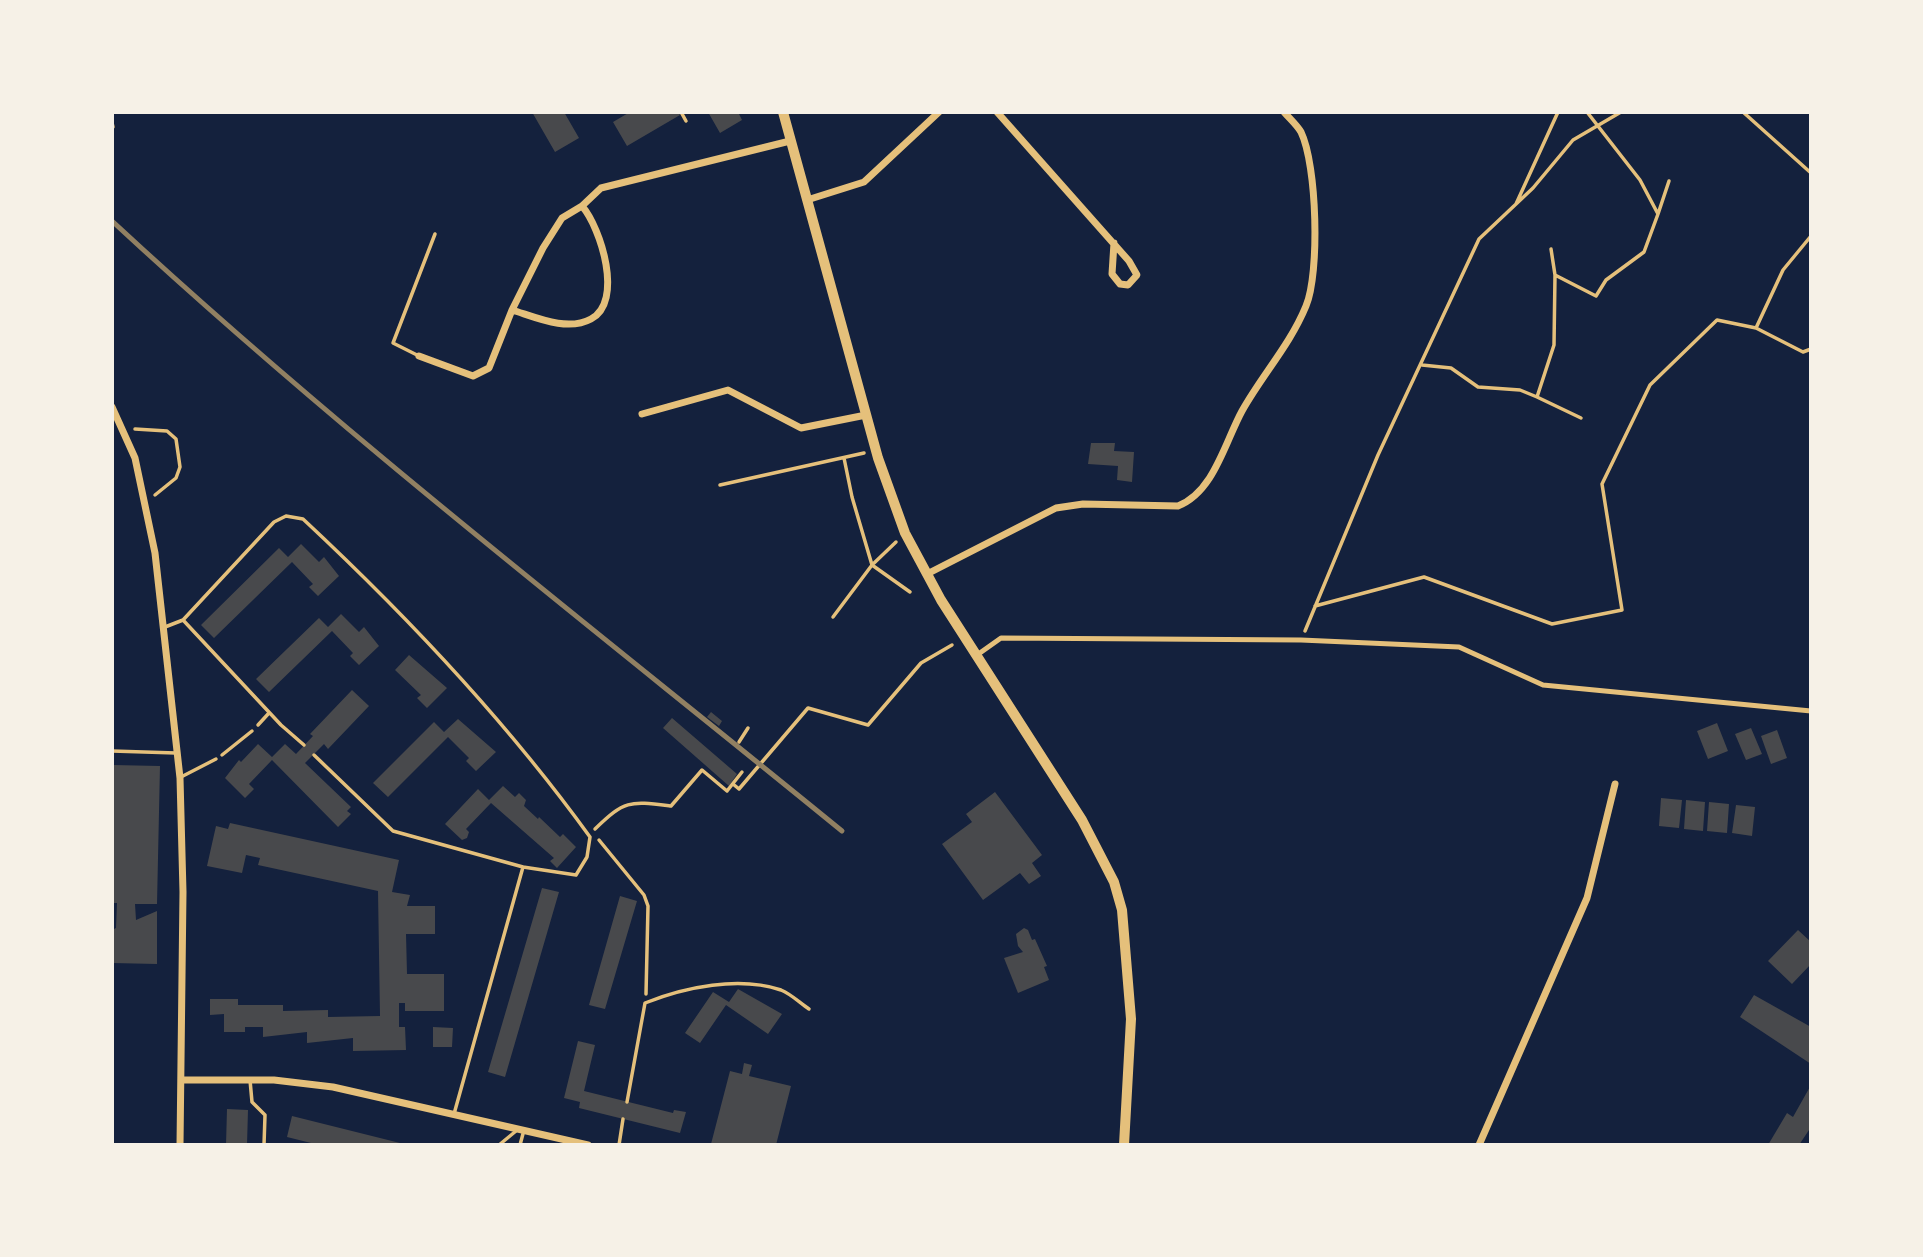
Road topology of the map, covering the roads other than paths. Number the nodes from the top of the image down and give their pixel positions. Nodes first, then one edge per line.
1 (783, 112) edge
2 (939, 112) edge
3 (997, 112) edge
4 (1283, 112) edge
5 (790, 141) junction
6 (807, 200) junction
7 (582, 206) junction
8 (435, 234) dead end
9 (1114, 243) junction
10 (512, 310) junction
11 (419, 356) joint
12 (112, 407) edge
13 (642, 414) dead end
14 (866, 415) junction
15 (927, 574) junction
16 (183, 620) junction
17 (163, 627) junction
18 (977, 655) junction
19 (1811, 710) edge
20 (270, 713) junction
21 (258, 725) road end
22 (304, 745) dead end
23 (112, 751) edge
24 (177, 753) junction
25 (314, 755) dead end
26 (216, 759) road end
27 (180, 778) junction
28 (1615, 784) dead end
29 (523, 867) junction
30 (809, 1009) dead end
31 (181, 1080) junction
32 (250, 1080) junction
33 (627, 1102) dead end
34 (454, 1114) junction
35 (623, 1119) dead end
36 (521, 1130) junction
37 (180, 1145) edge
38 (264, 1145) edge
39 (499, 1145) edge
40 (520, 1145) edge
41 (588, 1145) edge
42 (619, 1145) edge
43 (1124, 1145) edge
44 (1479, 1145) edge

1 - 5 street
2 - 6 street
3 - 9 street
4 - 15 street
5 - 6 street
5 - 7 street
6 - 14 street
7 - 10 street
7 - 10 street
8 - 11 lane
9 - 9 street
10 - 11 street
12 - 17 street
13 - 14 street
14 - 15 street
15 - 18 street
16 - 17 lane
16 - 20 lane
16 - 29 lane
17 - 24 street
18 - 19 street
18 - 43 street
20 - 21 lane
20 - 22 lane
23 - 24 lane
24 - 27 street
25 - 29 lane
26 - 27 lane
27 - 31 street
28 - 44 street
29 - 34 lane
30 - 33 lane
31 - 32 street
31 - 37 street
32 - 34 street
32 - 38 lane
34 - 36 street
35 - 42 lane
36 - 39 lane
36 - 40 lane
36 - 41 street

